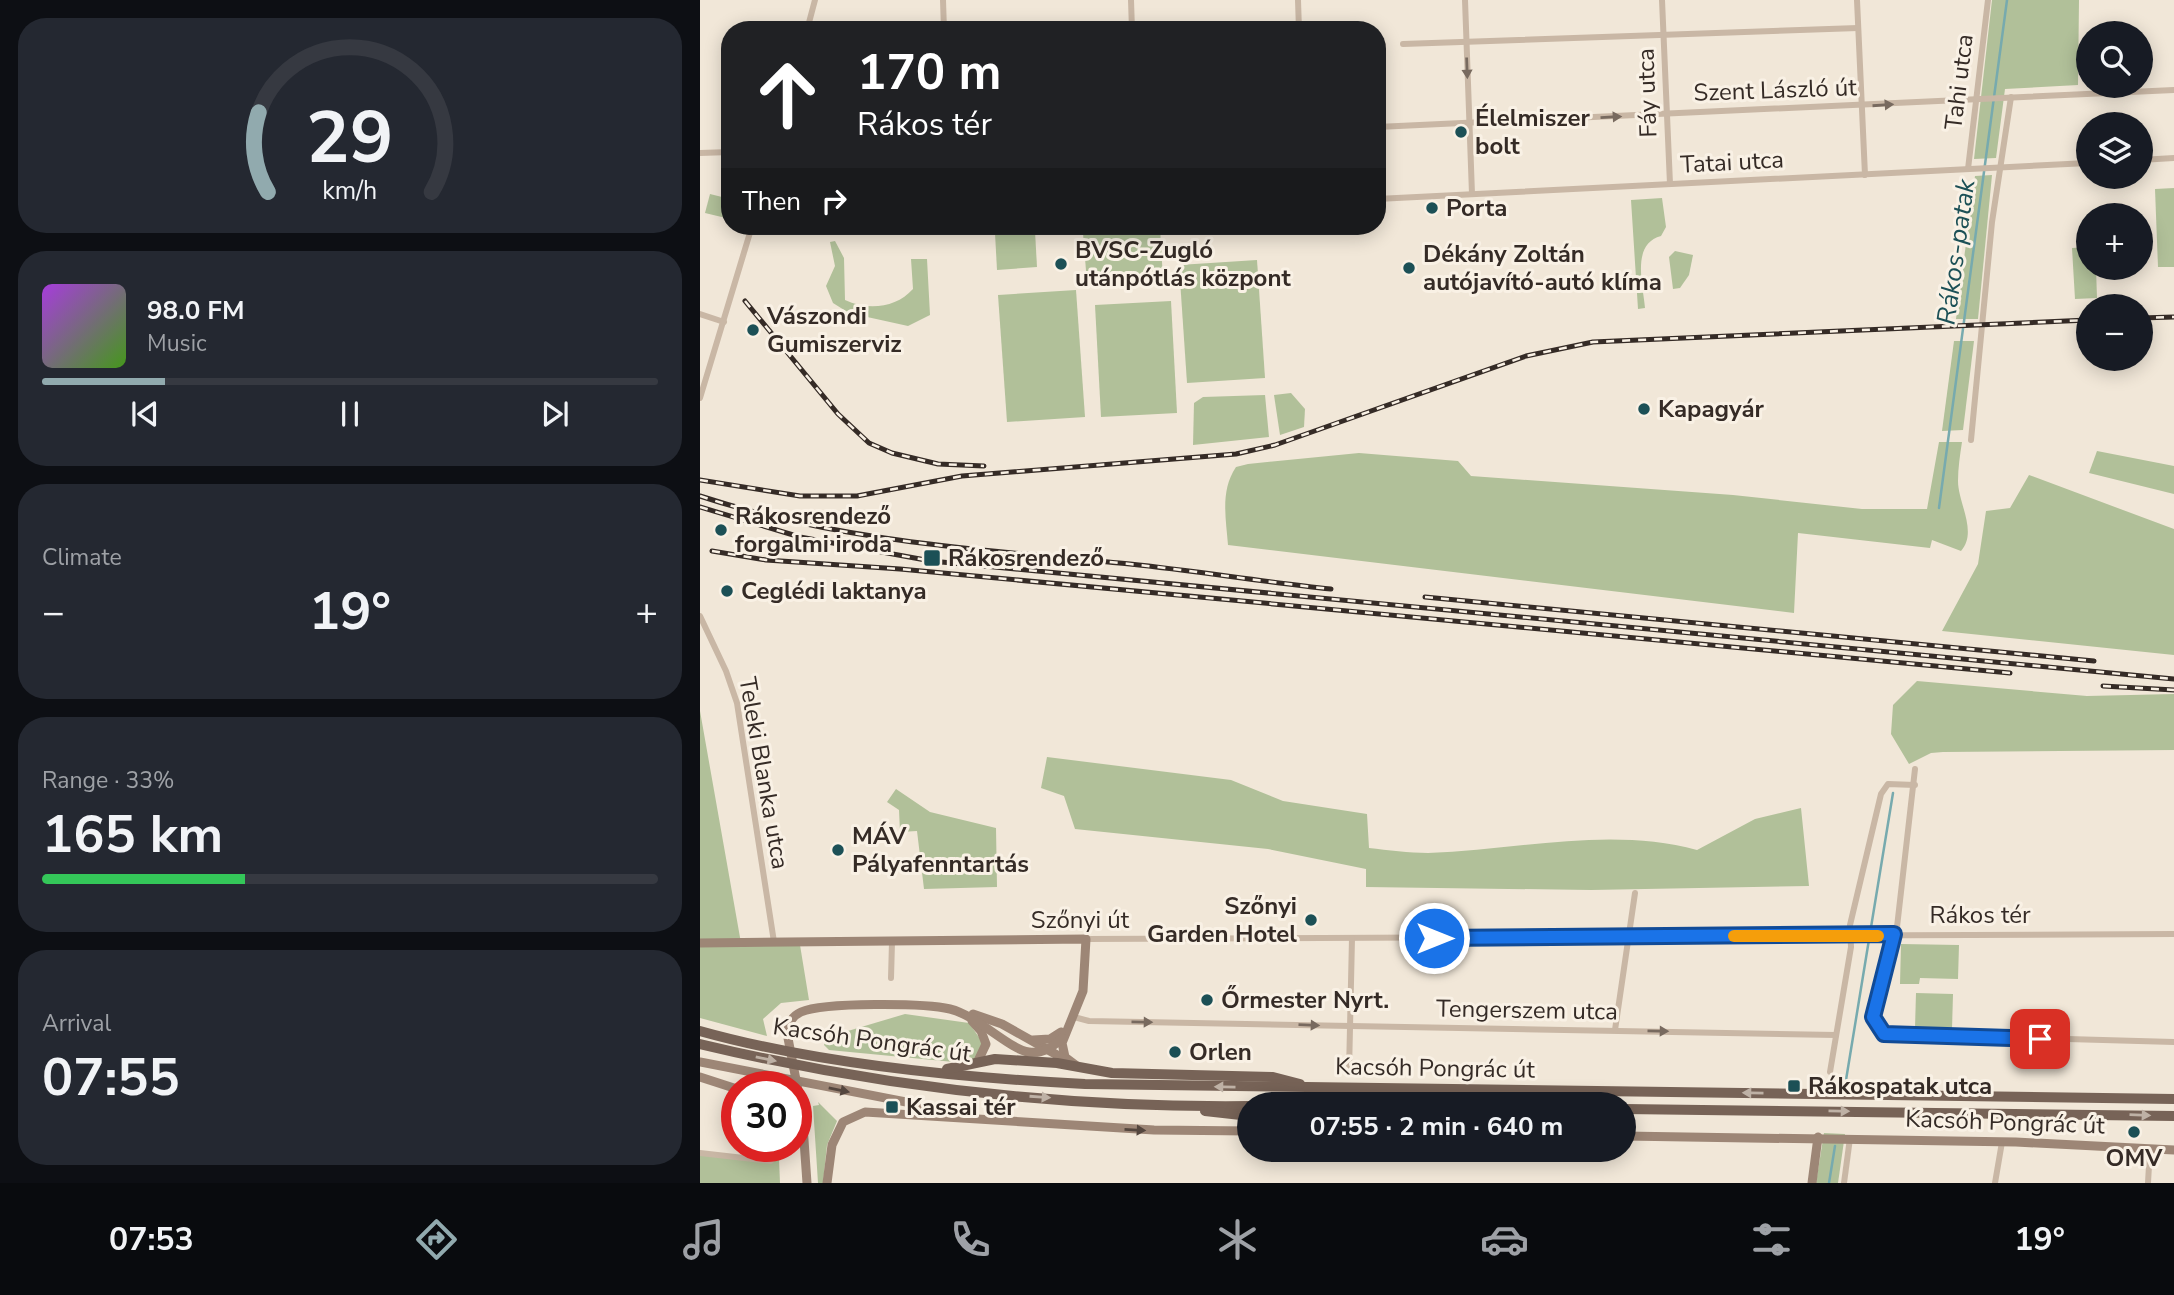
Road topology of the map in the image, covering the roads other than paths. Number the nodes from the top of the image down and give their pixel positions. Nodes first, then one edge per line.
1 (815, 0) edge
2 (943, 0) edge
3 (1131, 0) edge
4 (1298, 0) edge
5 (1465, 0) edge
6 (1662, 0) edge
7 (1857, 0) edge
8 (1988, 0) edge
9 (809, 21) edge
10 (944, 21) edge
11 (1132, 21) edge
12 (1299, 21) edge
13 (1858, 28) junction
14 (1664, 35) junction
15 (1466, 40) junction
16 (1403, 44) dead end
17 (2174, 90) edge
18 (2011, 97) junction
19 (1979, 98) junction
20 (1861, 106) junction
21 (1668, 114) junction
22 (1469, 123) junction
23 (1386, 127) edge
24 (721, 152) edge
25 (700, 153) edge
26 (2174, 158) edge
27 (2153, 159) edge
28 (2076, 164) edge
29 (1999, 167) junction
30 (1971, 169) junction
31 (1865, 174) junction
32 (1670, 184) junction
33 (1472, 194) junction
34 (1386, 199) edge
35 (749, 235) edge
36 (700, 314) edge
37 (724, 322) junction
38 (700, 398) edge
39 (1971, 440) dead end
40 (700, 616) edge
41 (1915, 769) dead end
42 (1915, 785) junction
43 (1635, 893) dead end
44 (1894, 934) junction
45 (2174, 934) edge
46 (1852, 935) junction
47 (1628, 937) junction
48 (1352, 938) junction
49 (1086, 939) junction
50 (774, 942) junction
51 (892, 942) junction
52 (700, 943) edge
53 (891, 978) dead end
54 (951, 1009) junction
55 (962, 1014) junction
56 (1073, 1019) junction
57 (1352, 1027) junction
58 (1615, 1030) junction
59 (700, 1031) edge
60 (1836, 1035) junction
61 (1063, 1037) junction
62 (1030, 1040) junction
63 (2174, 1042) edge
64 (700, 1044) edge
65 (1046, 1051) junction
66 (978, 1061) junction
67 (700, 1062) edge
68 (1077, 1066) junction
69 (794, 1071) edge
70 (932, 1071) junction
71 (1349, 1072) dead end
72 (1830, 1072) dead end
73 (700, 1077) edge
74 (721, 1084) edge
75 (1318, 1088) junction
76 (2174, 1100) edge
77 (1237, 1106) edge
78 (1184, 1107) junction
79 (1636, 1109) edge
80 (1237, 1114) edge
81 (2174, 1116) edge
82 (1017, 1122) junction
83 (1237, 1131) edge
84 (1636, 1136) edge
85 (1818, 1137) junction
86 (1850, 1138) junction
87 (2003, 1142) junction
88 (2150, 1148) junction
89 (2174, 1150) edge
90 (700, 1153) edge
91 (721, 1155) edge
92 (806, 1162) edge
93 (807, 1183) edge
94 (828, 1183) edge
95 (1812, 1183) edge
96 (1844, 1183) edge
97 (1996, 1183) edge
98 (2148, 1183) edge

1 - 9 street
2 - 10 street
3 - 11 street
4 - 12 street
5 - 15 street
6 - 14 street, Fáy utca
7 - 13 street
8 - 19 street, Tahi utca
13 - 14 street
13 - 20 street
14 - 15 street
14 - 21 street, Fáy utca
15 - 16 street
15 -> 22 street
17 - 18 street, Szent László út
18 - 19 street, Szent László út
18 - 29 street
20 -> 19 street, Szent László út
19 - 30 street, Tahi utca
20 - 21 street, Szent László út
20 - 31 street
22 -> 21 street, Szent László út
21 - 32 street, Fáy utca
22 - 23 street, Szent László út
22 - 33 street
24 - 25 street
26 - 27 street
28 - 29 street, Tatai utca
29 - 30 street, Tatai utca
29 - 39 street
30 - 31 street, Tatai utca
31 - 32 street, Tatai utca
32 - 33 street, Tatai utca
33 - 34 street, Tatai utca
35 - 37 street
36 - 37 street
37 - 38 street
40 - 50 street, Teleki Blanka utca
41 - 42 street
42 - 44 street
42 - 46 street
43 - 47 street
44 - 45 street, Rákos tér
44 - 46 street, Rákos tér
44 - 63 street
46 - 47 street, Rákos tér
46 - 60 street
47 - 48 street, Szőnyi út
47 - 58 street
48 - 49 street, Szőnyi út
48 - 57 street
49 - 51 street, Szőnyi út
49 - 56 street
50 - 51 street, Szőnyi út
50 - 52 street, Szőnyi út
51 - 53 street
54 - 55 street
54 - 62 street
54 - 69 street
55 - 65 street
55 - 66 street
56 -> 57 street, Tengerszem utca
56 - 61 street
56 - 62 street
57 - 58 street, Tengerszem utca
57 - 71 street
58 -> 60 street, Tengerszem utca
59 - 70 main road, Kacsóh Pongrác út
60 - 72 street
61 - 65 street
61 - 68 street
62 - 65 street
64 -> 78 main road, Kacsóh Pongrác út
65 - 68 street
66 - 68 main road
66 - 70 main road
67 -> 82 street, Kacsóh Pongrác út
68 - 75 main road
75 -> 70 main road, Kacsóh Pongrác út
73 - 74 street
76 -> 75 main road, Kacsóh Pongrác út
77 - 78 main road, Kacsóh Pongrác út
78 - 80 main road
79 -> 81 main road, Kacsóh Pongrác út
82 -> 83 street, Kacsóh Pongrác út
82 - 94 street, Kacsóh Pongrác út
84 - 85 street, Kacsóh Pongrác út
85 - 86 street, Kacsóh Pongrác út
85 - 95 street
86 - 87 street, Kacsóh Pongrác út
86 - 96 street
87 - 88 street, Kacsóh Pongrác út
87 - 97 street
88 - 89 street, Kacsóh Pongrác út
88 - 98 street
90 - 91 street
92 - 93 street

